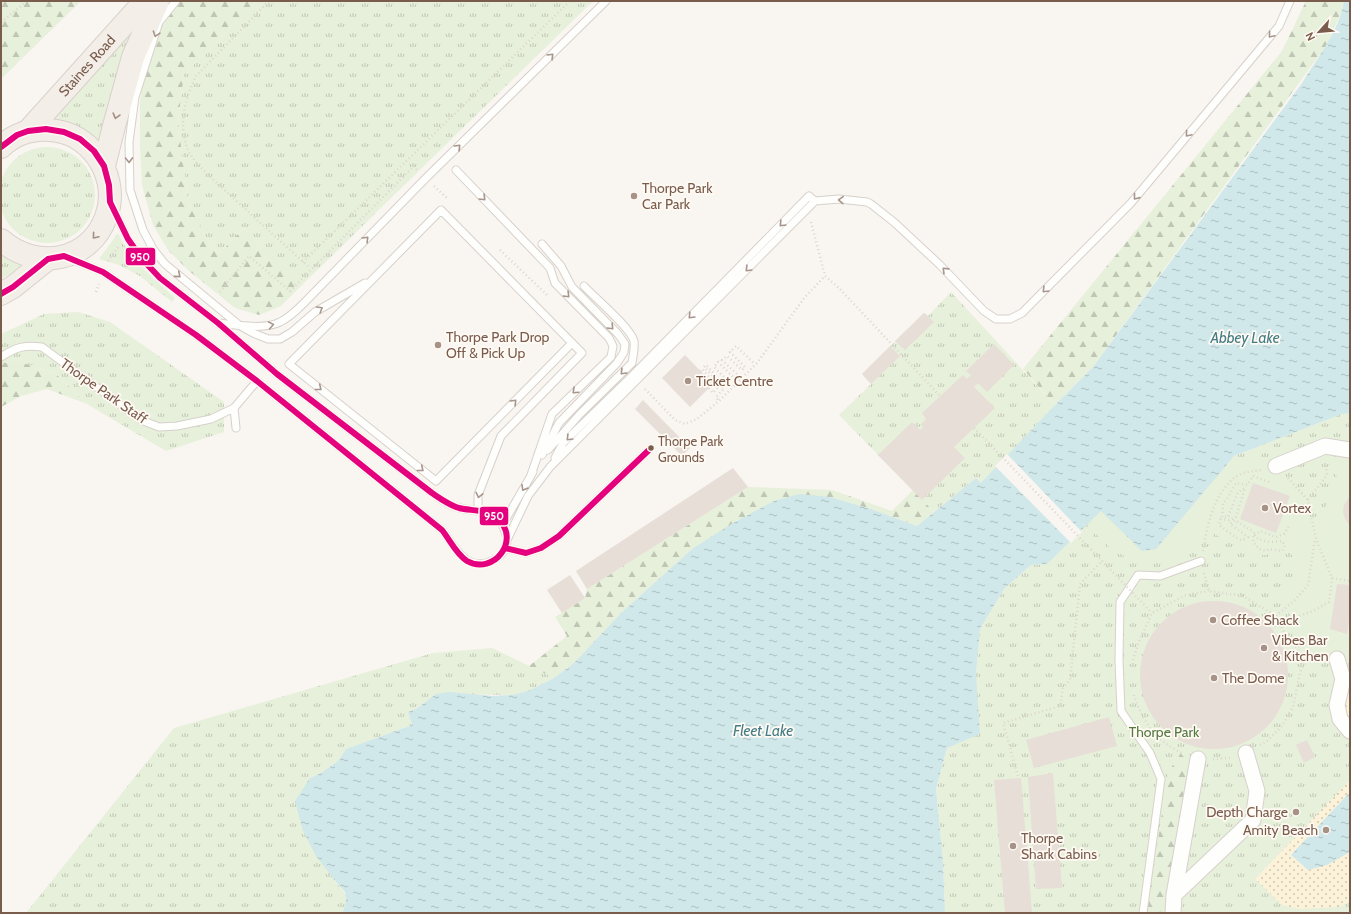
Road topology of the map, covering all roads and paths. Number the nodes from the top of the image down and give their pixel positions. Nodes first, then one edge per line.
1 (25, 1) edge
2 (145, 1) edge
3 (158, 1) edge
4 (176, 1) edge
5 (269, 1) edge
6 (570, 1) edge
7 (606, 1) edge
8 (1290, 1) edge
9 (1, 22) edge
10 (12, 136) edge
11 (104, 166) junction
12 (456, 170) dead end
13 (426, 178) junction
14 (449, 200) dead end
15 (110, 202) junction
16 (815, 202) junction
17 (804, 213) junction
18 (1, 240) edge
19 (122, 243) dead end
20 (542, 244) dead end
21 (500, 249) dead end
22 (56, 258) junction
23 (108, 262) dead end
24 (303, 262) junction
25 (308, 266) dead end
26 (825, 276) junction
27 (372, 279) junction
28 (99, 284) dead end
29 (584, 286) dead end
30 (96, 292) dead end
31 (220, 292) dead end
32 (1, 294) edge
33 (550, 298) dead end
34 (218, 323) junction
35 (239, 325) junction
36 (572, 343) junction
37 (1, 357) edge
38 (755, 364) junction
39 (700, 371) dead end
40 (257, 381) junction
41 (643, 387) dead end
42 (709, 388) dead end
43 (940, 396) dead end
44 (719, 401) junction
45 (234, 408) junction
46 (236, 428) dead end
47 (974, 428) dead end
48 (1325, 446) junction
49 (651, 448) dead end
50 (1350, 450) edge
51 (541, 457) junction
52 (1276, 466) junction
53 (550, 467) junction
54 (531, 474) junction
55 (1308, 500) junction
56 (478, 511) junction
57 (503, 524) junction
58 (1290, 524) dead end
59 (1316, 539) junction
60 (507, 540) junction
61 (505, 548) junction
62 (1201, 561) junction
63 (1101, 562) junction
64 (1332, 578) junction
65 (1350, 581) edge
66 (1209, 591) junction
67 (1152, 614) junction
68 (1276, 616) junction
69 (1292, 619) dead end
70 (1305, 658) junction
71 (1332, 659) joint
72 (1132, 663) dead end
73 (1133, 690) dead end
74 (1350, 731) edge
75 (1246, 753) junction
76 (1198, 759) junction
77 (1018, 776) dead end
78 (1174, 895) junction
79 (1143, 913) edge
80 (1173, 913) edge

1 - 9 path
2 - 10 main road, Staines Road
3 -> 11 main road, Staines Road
4 -> 35 lane
5 - 24 path
6 - 24 path
13 -> 7 lane
8 -> 16 lane
10 - 11 main road
11 - 15 main road
12 -> 54 lane
13 - 14 path
13 - 31 path
35 -> 13 lane
15 -> 22 main road
15 - 34 lane
16 - 17 lane
16 -> 53 lane
17 - 26 path
17 -> 53 lane
18 - 22 main road
19 - 23 path
20 -> 51 lane
21 - 33 path
22 - 32 main road
22 - 40 lane
24 - 25 path
26 - 38 path
26 - 43 path
35 -> 27 lane
27 - 36 lane
27 -> 36 lane
28 - 30 path
29 -> 51 lane
34 - 35 lane
34 - 56 lane
36 -> 56 lane
37 - 45 lane, Thorpe Park Staff
38 - 39 path
38 - 44 path
40 - 45 lane
40 - 61 lane
41 - 44 path
42 - 44 path
45 - 46 lane
47 - 63 path, bridge
48 - 50 street
48 - 52 street
48 - 55 path
49 - 61 lane
51 - 54 lane
52 - 55 path
52 - 58 path
52 - 62 path
53 - 60 lane
54 -> 57 lane
55 - 59 path
56 - 57 lane
57 - 60 lane
59 - 64 path
59 - 68 path
60 - 61 lane
62 - 66 path
62 - 79 lane
63 - 67 path, bridge
63 - 77 path
64 - 65 path
64 - 69 path
66 - 67 path
66 - 68 path
67 - 72 path
68 - 70 path
70 - 71 path
70 - 75 path
71 - 74 street
73 - 76 path
75 - 76 path
75 - 78 street
76 - 78 street
78 - 80 street

